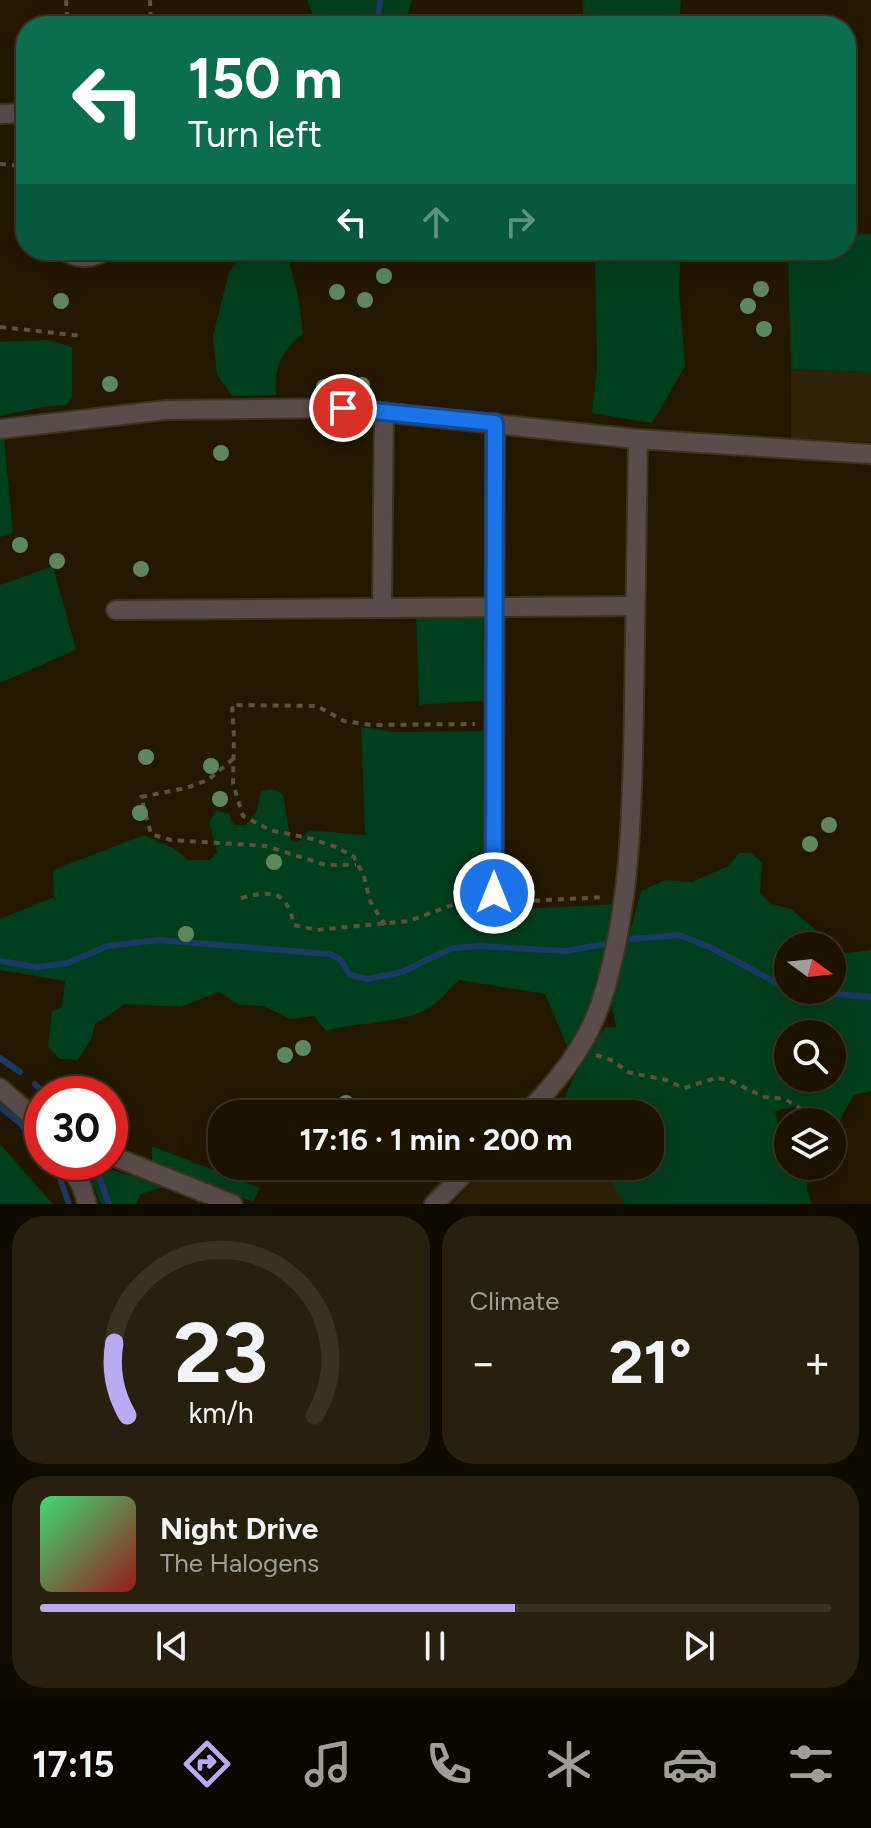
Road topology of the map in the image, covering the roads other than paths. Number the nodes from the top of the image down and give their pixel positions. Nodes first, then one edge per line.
1 (384, 412) junction
2 (495, 423) junction
3 (0, 429) edge
4 (638, 439) junction
5 (871, 454) edge
6 (635, 606) junction
7 (493, 607) junction
8 (382, 608) junction
9 (116, 610) dead end
10 (494, 893) road end
11 (0, 1088) edge
12 (539, 1100) edge
13 (24, 1109) edge
14 (128, 1162) edge
15 (78, 1180) edge
16 (458, 1180) edge
17 (87, 1204) edge
18 (233, 1204) edge
19 (434, 1204) edge

1 - 2 street
1 - 3 street
1 - 8 street
2 - 4 street
2 - 7 street
4 - 5 street
4 - 6 street
6 - 7 street
6 - 12 street
7 - 8 street
7 - 10 street
8 - 9 street
11 - 13 street
14 - 18 street
15 - 17 street
16 - 19 street

